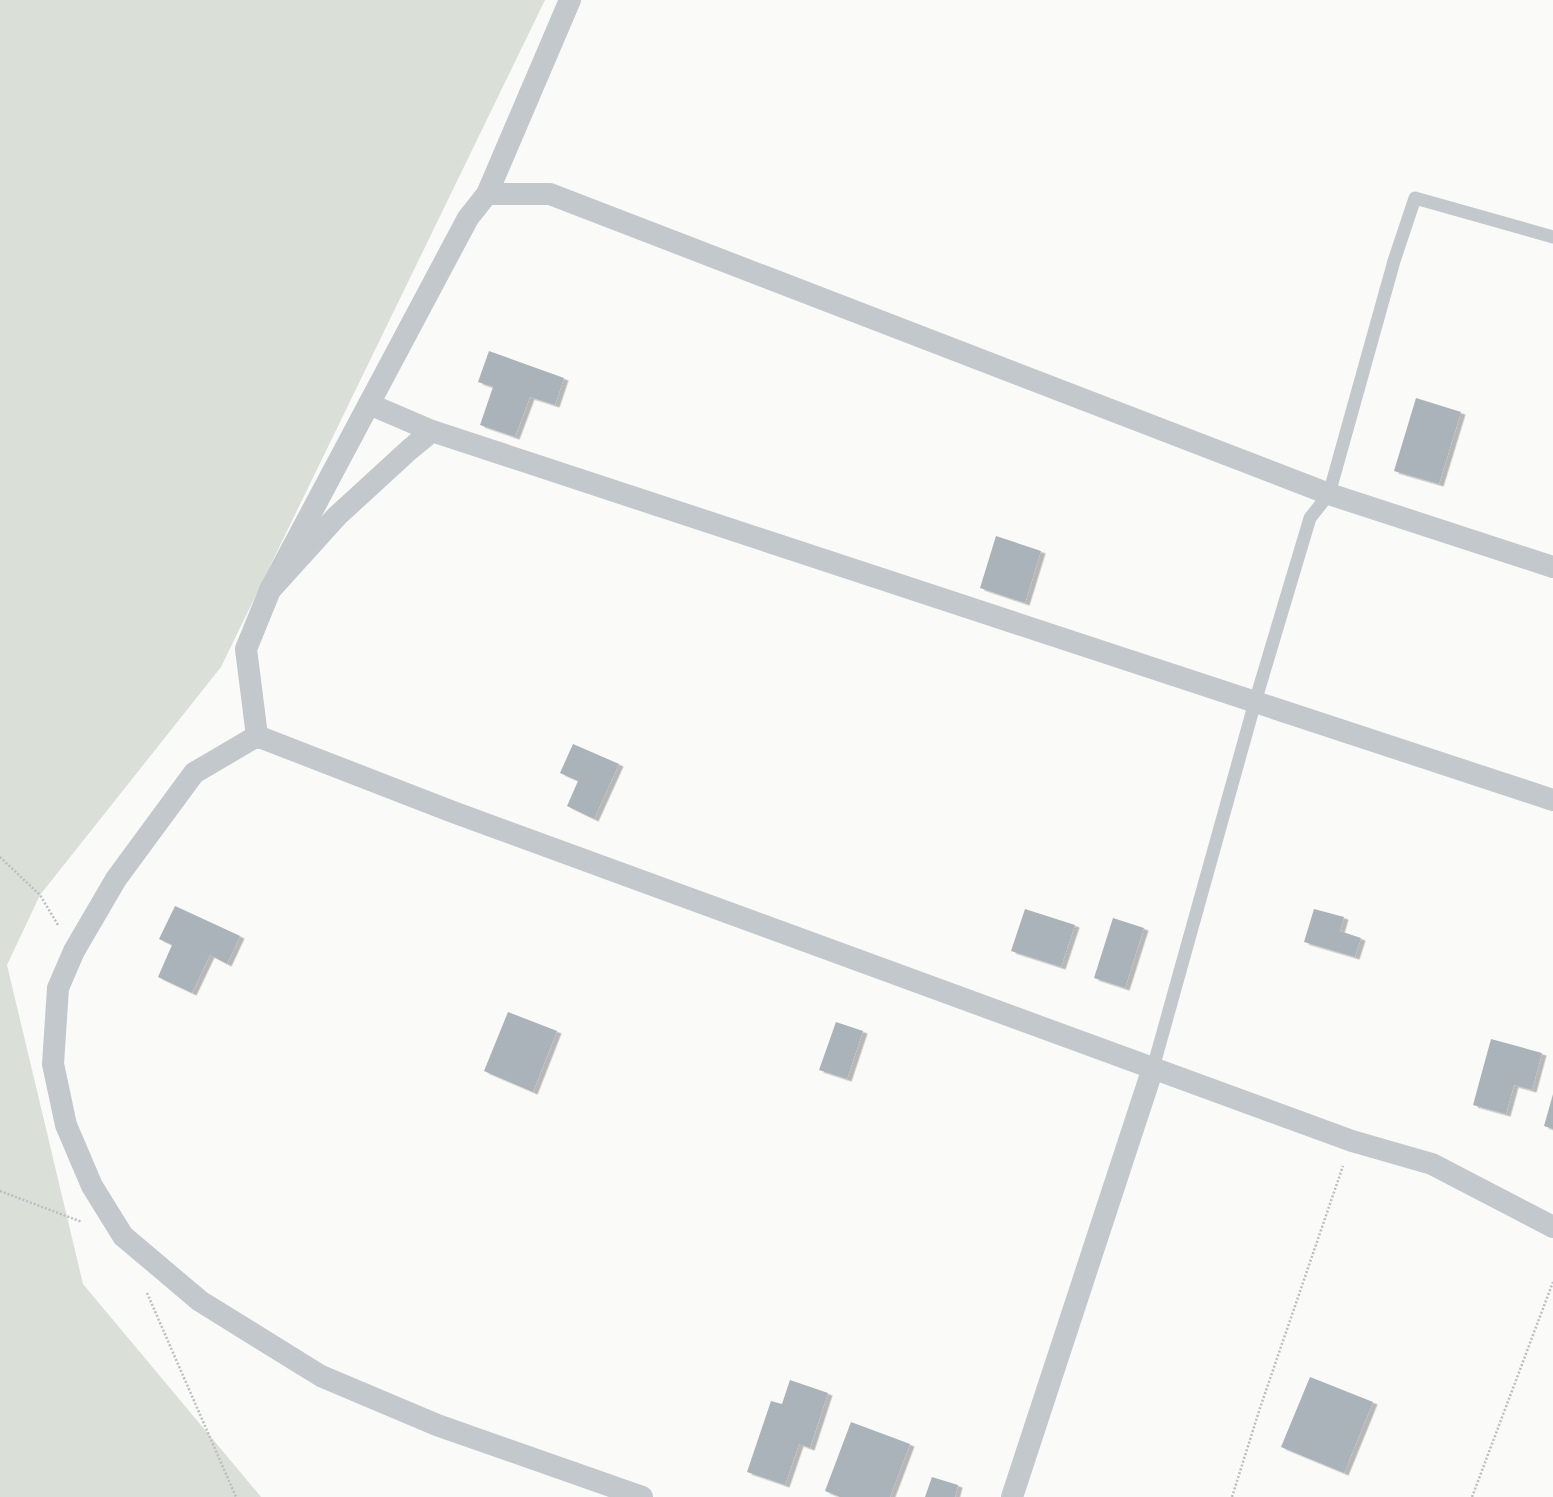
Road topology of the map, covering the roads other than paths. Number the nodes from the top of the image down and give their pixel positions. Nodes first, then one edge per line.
1 (570, 0) edge
2 (487, 194) junction
3 (1553, 237) edge
4 (368, 404) junction
5 (432, 431) junction
6 (1329, 494) junction
7 (1553, 567) edge
8 (270, 590) junction
9 (1256, 702) junction
10 (257, 736) junction
11 (1553, 800) edge
12 (1153, 1068) junction
13 (1553, 1227) edge
14 (642, 1497) edge
15 (1012, 1497) edge

1 - 2 street
2 - 4 street
2 - 6 street
3 - 6 lane
4 - 5 street
4 - 8 street
5 - 8 street
5 - 9 street
6 - 7 street
6 - 9 lane
8 - 10 street
9 - 11 street
9 - 12 lane
10 - 12 street
10 - 14 street
12 - 13 street
12 - 15 street

